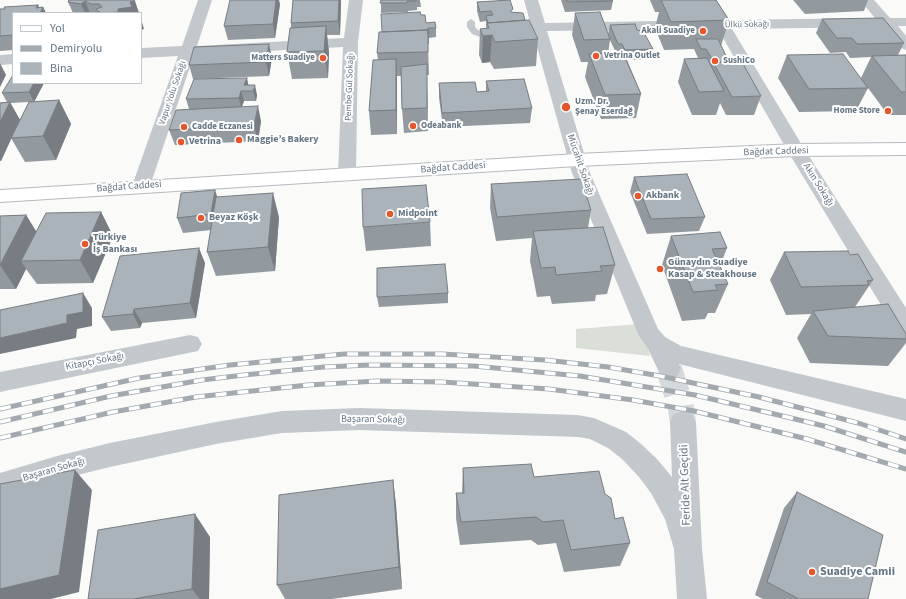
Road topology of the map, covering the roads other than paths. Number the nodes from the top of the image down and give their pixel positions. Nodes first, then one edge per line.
1 (205, 0) edge
2 (356, 0) edge
3 (531, 0) edge
4 (708, 0) edge
5 (867, 0) edge
6 (471, 22) dead end
7 (906, 22) edge
8 (886, 23) junction
9 (723, 25) junction
10 (538, 33) junction
11 (505, 37) edge
12 (351, 42) junction
13 (906, 45) edge
14 (188, 50) junction
15 (142, 52) edge
16 (12, 59) edge
17 (0, 60) edge
18 (906, 149) edge
19 (796, 150) junction
20 (577, 160) junction
21 (347, 175) junction
22 (141, 186) junction
23 (0, 196) edge
24 (906, 327) edge
25 (190, 344) dead end
26 (657, 344) junction
27 (669, 369) tunnel mouth
28 (0, 382) edge
29 (906, 410) edge
30 (683, 422) tunnel mouth
31 (0, 486) edge
32 (688, 549) junction
33 (692, 599) edge

1 - 14 street, Vapur Yolu Sokağı
2 - 12 street, Pembe Gül Sokağı
3 - 10 street, Mücahit Sokağı
4 - 9 street, Akın Sokağı
5 - 8 street
6 - 11 lane
7 - 8 street, Ülkü Sokağı
8 - 9 street, Ülkü Sokağı
8 - 13 street
9 - 10 street, Ülkü Sokağı
9 - 19 street, Akın Sokağı
10 - 20 street, Mücahit Sokağı
12 - 14 street
12 - 21 street, Pembe Gül Sokağı
14 - 15 street
14 - 22 street, Vapur Yolu Sokağı
16 - 17 street
18 - 19 main road, Bağdat Caddesi
19 - 20 main road, Bağdat Caddesi
19 - 24 street, Akın Sokağı
20 - 21 main road, Bağdat Caddesi
20 - 26 street, Mücahit Sokağı
21 - 22 main road, Bağdat Caddesi
22 - 23 main road, Bağdat Caddesi
25 - 28 street, Kitapçı Sokağı
26 - 27 street
26 - 29 street
30 - 32 street, Feride Alt Geçidi
31 - 32 street, Başaran Sokağı
32 - 33 street

